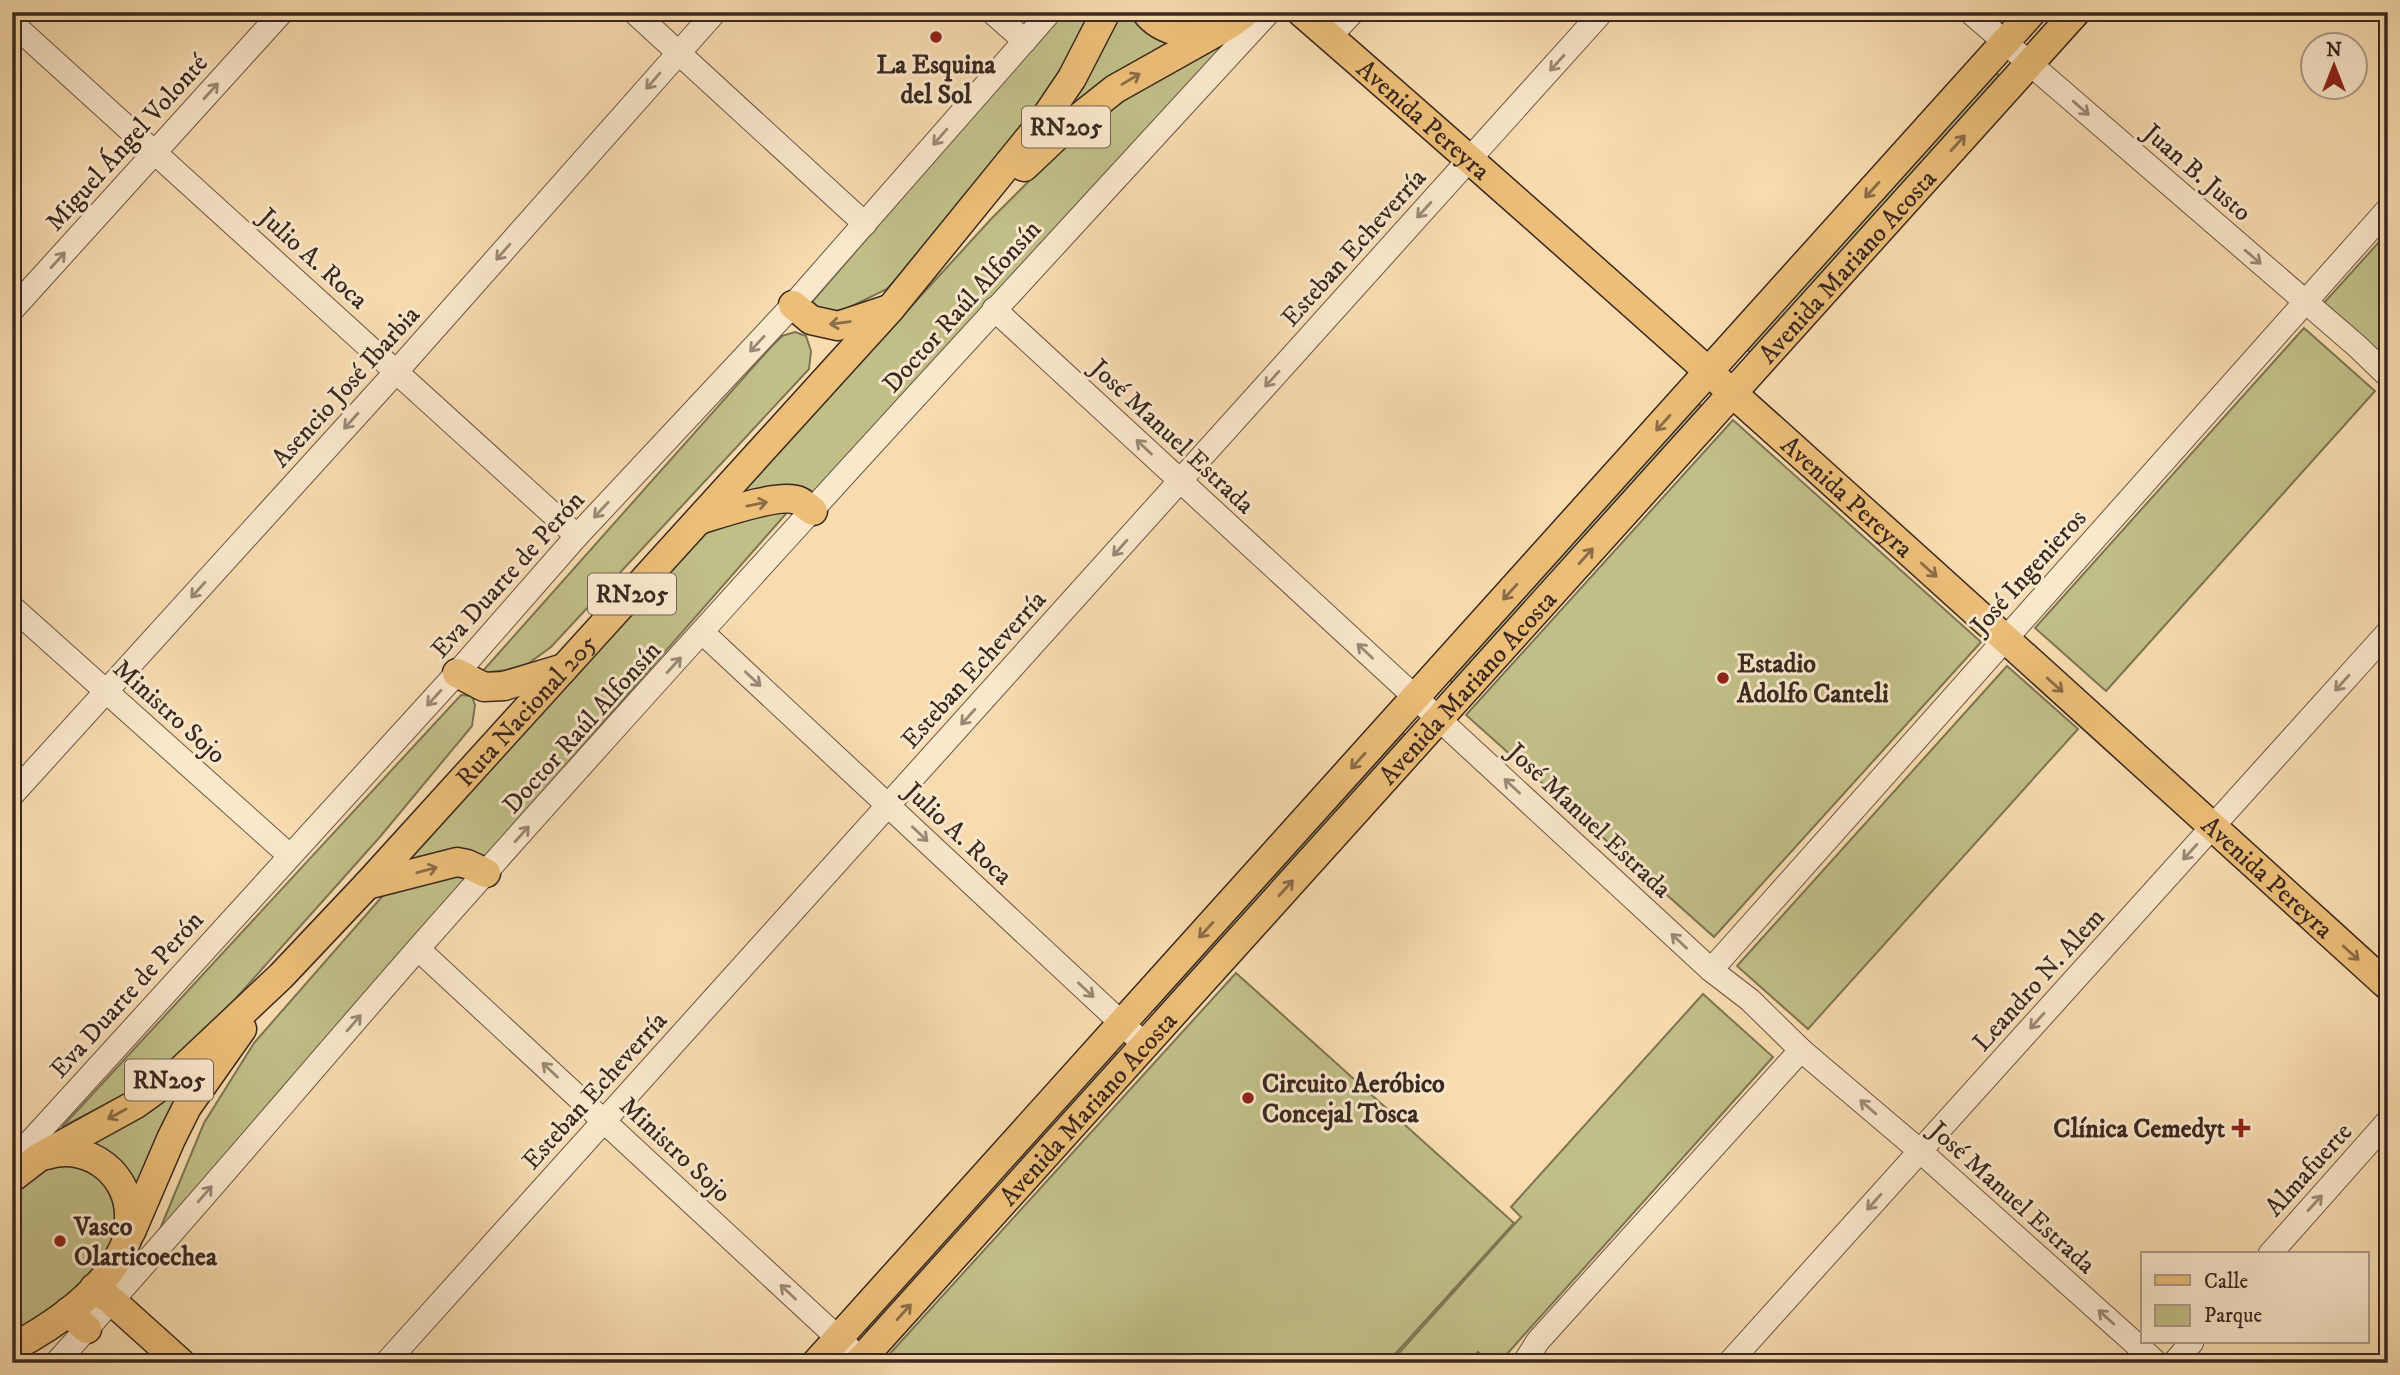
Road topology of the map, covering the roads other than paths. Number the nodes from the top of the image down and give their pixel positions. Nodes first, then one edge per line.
1 (282, 12) edge
2 (634, 12) edge
3 (715, 12) edge
4 (992, 12) edge
5 (1050, 12) edge
6 (1106, 12) edge
7 (1146, 12) edge
8 (1246, 12) edge
9 (1269, 12) edge
10 (1301, 12) edge
11 (1353, 12) edge
12 (1602, 12) edge
13 (1970, 12) edge
14 (2032, 12) edge
15 (2076, 12) edge
16 (12, 23) edge
17 (1220, 30) junction
18 (1329, 37) junction
19 (1025, 41) junction
20 (2005, 42) junction
21 (679, 52) junction
22 (2030, 63) junction
23 (156, 151) junction
24 (1470, 159) junction
25 (2388, 209) edge
26 (865, 223) junction
27 (935, 255) junction
28 (2305, 302) junction
29 (793, 305) junction
30 (891, 308) junction
31 (994, 309) junction
32 (12, 310) edge
33 (396, 372) junction
34 (1708, 372) junction
35 (2388, 376) edge
36 (1732, 394) junction
37 (1180, 481) junction
38 (813, 511) junction
39 (699, 520) junction
40 (577, 536) junction
41 (12, 607) edge
42 (2388, 632) edge
43 (703, 633) junction
44 (2005, 639) junction
45 (564, 668) junction
46 (457, 673) junction
47 (106, 691) junction
48 (1416, 697) junction
49 (1439, 719) junction
50 (12, 795) edge
51 (888, 805) junction
52 (2213, 827) junction
53 (290, 856) junction
54 (486, 873) junction
55 (367, 885) junction
56 (418, 949) junction
57 (1711, 970) junction
58 (281, 976) junction
59 (2388, 986) edge
60 (1122, 1023) junction
61 (1145, 1045) junction
62 (1801, 1050) junction
63 (604, 1121) junction
64 (2388, 1121) edge
65 (1920, 1151) junction
66 (19, 1165) edge
67 (128, 1238) junction
68 (2272, 1252) edge
69 (103, 1295) junction
70 (77, 1320) junction
71 (25, 1336) edge
72 (838, 1338) junction
73 (2190, 1344) edge
74 (12, 1348) edge
75 (861, 1362) edge
76 (56, 1363) edge
77 (181, 1363) edge
78 (386, 1363) edge
79 (816, 1363) edge
80 (1524, 1363) edge
81 (1729, 1363) edge
82 (2157, 1363) edge
83 (2174, 1363) edge

23 -> 1 street, Miguel Ángel Volonté
2 - 21 street
3 - 21 street, Asencio José Ibarbia
4 - 19 street
5 - 19 street, Eva Duarte de Perón
6 - 27 main road, Ruta Nacional 205 / RN205
7 - 17 main road
8 - 17 main road, Ruta Nacional 205 / RN205
9 - 31 street, Doctor Raúl Alfonsín
10 - 18 main road, Avenida Pereyra
11 - 18 street
12 -> 24 street, Esteban Echeverría
13 - 20 street, Juan B. Justo
14 - 20 main road, Avenida Mariano Acosta
15 - 22 main road, Avenida Mariano Acosta
16 - 23 street, Julio A. Roca
27 -> 17 main road, Ruta Nacional 205 / RN205
18 - 24 main road, Avenida Pereyra
19 -> 26 street, Eva Duarte de Perón
20 - 22 street, Juan B. Justo
20 -> 34 main road, Avenida Mariano Acosta
21 - 26 street
21 -> 33 street, Asencio José Ibarbia
22 -> 28 street, Juan B. Justo
36 -> 22 main road, Avenida Mariano Acosta
32 -> 23 street, Miguel Ángel Volonté
23 - 33 street, Julio A. Roca
24 - 34 main road, Avenida Pereyra
24 -> 37 street, Esteban Echeverría
25 - 28 street, José Ingenieros
26 - 29 street, Eva Duarte de Perón
27 - 30 main road, Ruta Nacional 205 / RN205
28 - 35 street, Juan B. Justo
28 - 44 street, José Ingenieros
30 -> 29 main road
29 -> 40 street, Eva Duarte de Perón
30 - 39 main road, Ruta Nacional 205 / RN205
37 -> 31 street, José Manuel Estrada
31 - 38 street, Doctor Raúl Alfonsín
33 - 40 street, Julio A. Roca
33 -> 47 street, Asencio José Ibarbia
34 - 36 main road, Avenida Pereyra
34 -> 48 main road, Avenida Mariano Acosta
36 -> 44 main road, Avenida Pereyra
49 -> 36 main road, Avenida Mariano Acosta
48 -> 37 street, José Manuel Estrada
37 -> 51 street, Esteban Echeverría
39 -> 38 main road
38 - 43 street, Doctor Raúl Alfonsín
39 - 45 main road, Ruta Nacional 205 / RN205
40 - 46 street, Eva Duarte de Perón
41 - 47 street, Ministro Sojo
42 -> 52 street, Leandro N. Alem
43 -> 51 street, Julio A. Roca
54 -> 43 street, Doctor Raúl Alfonsín
44 -> 52 main road, Avenida Pereyra
44 - 57 street, José Ingenieros
45 - 46 main road
45 - 55 main road, Ruta Nacional 205 / RN205
46 -> 53 street, Eva Duarte de Perón
47 - 50 street, Asencio José Ibarbia
47 - 53 street, Ministro Sojo
48 - 49 street, José Manuel Estrada
48 -> 60 main road, Avenida Mariano Acosta
57 -> 49 street, José Manuel Estrada
61 -> 49 main road, Avenida Mariano Acosta
51 -> 60 street, Julio A. Roca
51 - 63 street, Esteban Echeverría
52 -> 59 main road, Avenida Pereyra
52 -> 65 street, Leandro N. Alem
53 - 66 street, Eva Duarte de Perón
55 -> 54 main road
54 - 56 street, Doctor Raúl Alfonsín
55 - 58 main road, Ruta Nacional 205 / RN205
63 -> 56 street, Ministro Sojo
69 -> 56 street, Doctor Raúl Alfonsín
57 - 62 street, José Manuel Estrada
58 -> 66 main road, Ruta Nacional 205 / RN205
58 - 67 main road, Ruta Nacional 205 / RN205
60 - 61 street, Julio A. Roca
60 - 72 main road, Avenida Mariano Acosta
75 -> 61 main road, Avenida Mariano Acosta
65 -> 62 street, José Manuel Estrada
62 - 80 street
72 -> 63 street, Ministro Sojo
63 - 78 street, Esteban Echeverría
68 -> 64 street, Almafuerte
65 -> 81 street, Leandro N. Alem
82 -> 65 street, José Manuel Estrada
66 - 67 main road, Ruta Nacional 205 / RN205
67 - 69 main road, Ruta Nacional 205 / RN205
69 - 70 main road, Ruta Nacional 205 / RN205
69 - 77 main road
70 - 71 main road, Ruta Nacional 205 / RN205
70 - 76 street
71 - 74 main road, Ruta Nacional 205 / RN205
72 - 75 street, Ministro Sojo
72 - 79 main road, Avenida Mariano Acosta
73 - 83 street

